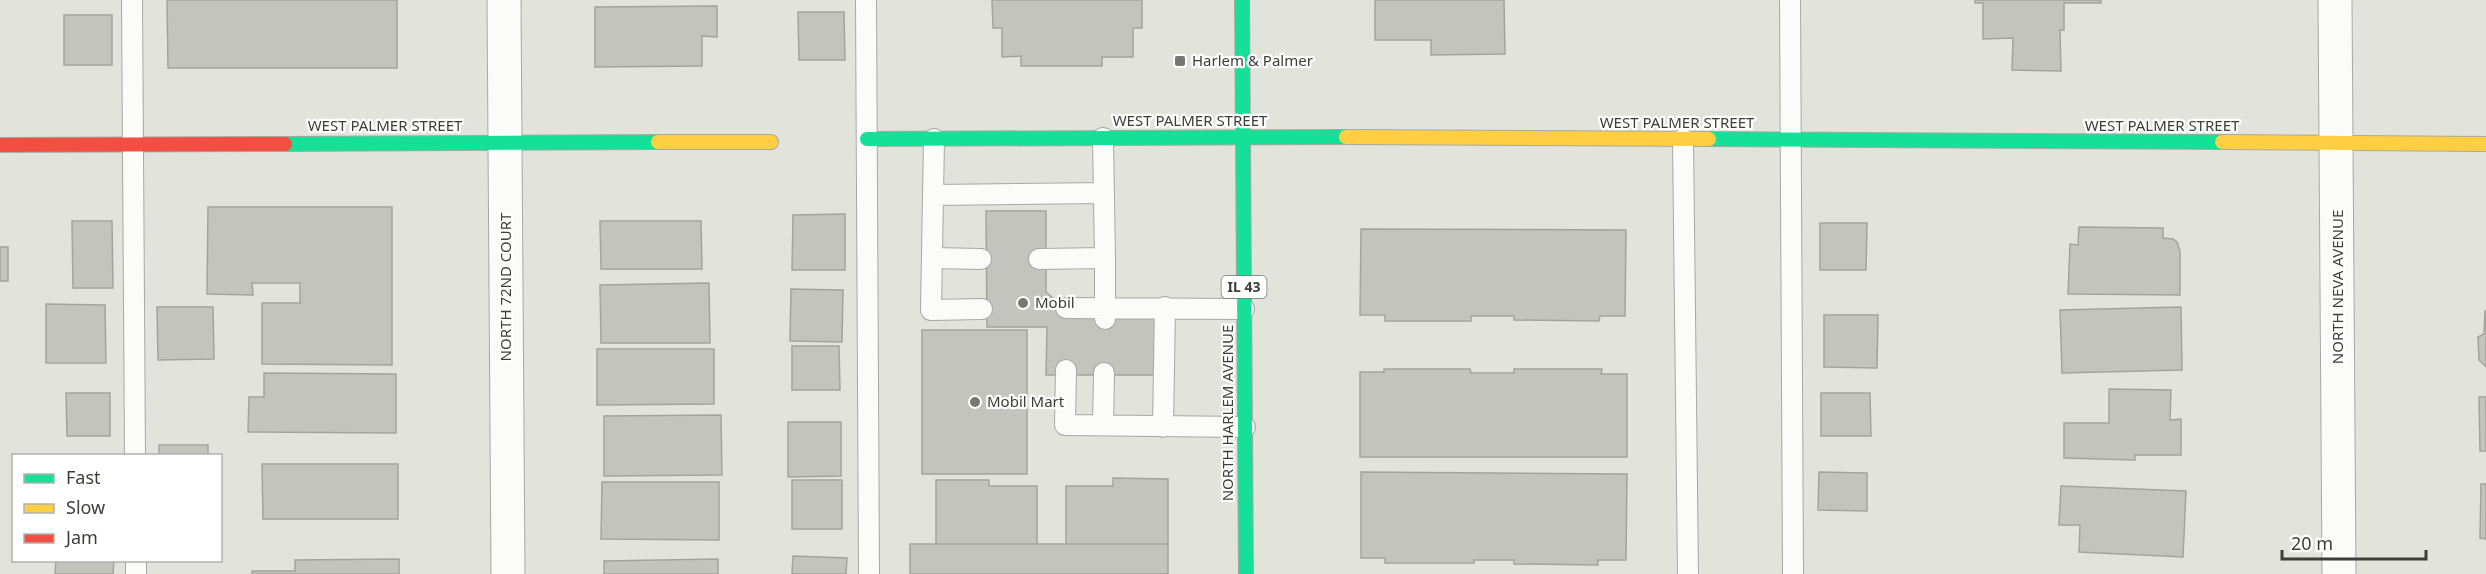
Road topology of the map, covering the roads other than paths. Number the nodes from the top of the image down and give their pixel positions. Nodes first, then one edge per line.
1 (132, 0) edge
2 (504, 0) edge
3 (866, 0) edge
4 (1242, 0) edge
5 (1790, 0) edge
6 (2335, 0) edge
7 (1243, 136) junction
8 (1103, 138) junction
9 (867, 139) junction
10 (934, 139) junction
11 (1683, 139) junction
12 (1790, 140) junction
13 (505, 142) junction
14 (771, 142) dead end
15 (2337, 143) junction
16 (133, 144) junction
17 (2486, 144) edge
18 (0, 145) edge
19 (1104, 193) junction
20 (933, 195) junction
21 (932, 258) junction
22 (1105, 258) junction
23 (981, 259) dead end
24 (1039, 259) dead end
25 (1165, 307) junction
26 (982, 309) dead end
27 (1244, 309) junction
28 (1064, 311) dead end
29 (1105, 313) junction
30 (1066, 370) dead end
31 (1104, 373) dead end
32 (1104, 425) junction
33 (1163, 426) junction
34 (1245, 427) junction
35 (135, 454) edge
36 (508, 574) edge
37 (869, 574) edge
38 (1246, 574) edge
39 (1688, 574) edge
40 (1793, 574) edge
41 (2339, 574) edge

1 - 16 lane
2 - 13 street, NORTH 72ND COURT
3 - 9 lane
4 - 7 street, NORTH HARLEM AVENUE / IL 43
5 - 12 lane
6 - 15 street, NORTH NEVA AVENUE
7 - 8 street, WEST PALMER STREET
7 - 11 street, WEST PALMER STREET
7 - 27 street, NORTH HARLEM AVENUE / IL 43
8 - 10 street, WEST PALMER STREET
8 - 19 lane
9 - 10 street, WEST PALMER STREET
9 - 37 lane
10 - 20 lane
11 - 12 street, WEST PALMER STREET
11 - 39 lane
12 - 15 street, WEST PALMER STREET
12 - 40 lane
13 - 14 street, WEST PALMER STREET
13 - 16 street, WEST PALMER STREET
13 - 36 street, NORTH 72ND COURT
15 - 17 street, WEST PALMER STREET
15 - 41 street, NORTH NEVA AVENUE
16 - 18 street, WEST PALMER STREET
16 - 35 lane
19 - 20 lane
19 - 22 lane
20 - 21 lane
21 - 23 lane
21 - 26 lane
22 - 24 lane
22 - 29 lane
25 - 27 lane
25 - 29 lane
25 - 33 lane
27 - 34 street, NORTH HARLEM AVENUE / IL 43
28 - 29 lane
30 - 32 lane
31 - 32 lane
32 - 33 lane
33 - 34 lane
34 - 38 street, NORTH HARLEM AVENUE / IL 43

